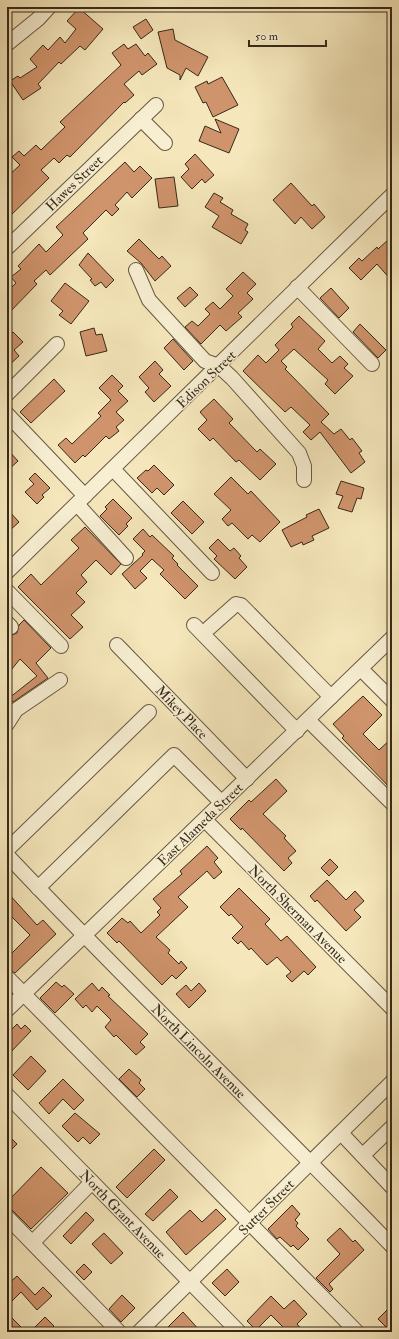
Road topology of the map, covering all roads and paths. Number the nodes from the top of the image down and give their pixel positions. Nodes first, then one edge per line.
1 (49, 7) edge
2 (7, 44) edge
3 (156, 105) dead end
4 (141, 119) junction
5 (165, 143) dead end
6 (392, 196) edge
7 (7, 248) edge
8 (136, 270) dead end
9 (297, 287) junction
10 (57, 344) dead end
11 (372, 364) dead end
12 (219, 366) junction
13 (7, 394) edge
14 (7, 414) edge
15 (113, 469) junction
16 (304, 480) dead end
17 (81, 500) junction
18 (126, 558) dead end
19 (7, 572) edge
20 (212, 573) dead end
21 (7, 591) edge
22 (194, 624) dead end
23 (209, 628) dead end
24 (390, 643) edge
25 (117, 645) dead end
26 (61, 646) dead end
27 (361, 669) junction
28 (60, 680) dead end
29 (331, 697) junction
30 (392, 700) edge
31 (149, 712) dead end
32 (308, 720) junction
33 (7, 724) edge
34 (296, 731) junction
35 (247, 778) junction
36 (222, 803) junction
37 (392, 803) edge
38 (204, 820) junction
39 (7, 850) edge
40 (7, 855) edge
41 (38, 888) junction
42 (83, 936) junction
43 (7, 977) edge
44 (23, 994) junction
45 (392, 1008) edge
46 (7, 1010) edge
47 (391, 1086) edge
48 (7, 1095) edge
49 (392, 1127) edge
50 (341, 1133) junction
51 (363, 1156) junction
52 (312, 1162) junction
53 (92, 1182) junction
54 (392, 1187) edge
55 (7, 1217) edge
56 (250, 1223) junction
57 (36, 1238) dead end
58 (392, 1246) edge
59 (190, 1282) junction
60 (119, 1332) edge
61 (139, 1332) edge
62 (239, 1332) edge
63 (357, 1332) edge

1 - 2 street
3 - 4 street, Hawes Street
4 - 5 street
4 - 7 street, Hawes Street
6 - 9 street, Edison Street
8 - 12 street
9 - 11 street
9 - 12 street, Edison Street
10 - 13 street
12 - 15 street, Edison Street
12 - 16 street
14 - 17 street
15 - 17 street, Edison Street
15 - 20 street
17 - 18 street
17 - 19 street, Edison Street
21 - 26 street
22 - 34 street
23 - 29 street
24 - 27 street, East Alameda Street
25 - 35 street, Mikey Place
27 - 29 street, East Alameda Street
27 - 30 street
28 - 33 street
29 - 32 street, East Alameda Street
31 - 39 street
32 - 34 street, East Alameda Street
32 - 37 street
34 - 35 street, East Alameda Street
35 - 36 street, East Alameda Street
36 - 38 street, East Alameda Street
36 - 41 street
38 - 42 street, East Alameda Street
38 - 45 street, North Sherman Avenue
40 - 41 street, North Lincoln Avenue
41 - 42 street, North Lincoln Avenue
42 - 44 street, East Alameda Street
42 - 52 street, North Lincoln Avenue
43 - 44 street
44 - 46 street, East Alameda Street
44 - 56 street
47 - 50 street, Sutter Street
48 - 53 street, North Grant Avenue
49 - 51 street
50 - 51 street
50 - 52 street, Sutter Street
51 - 54 street
52 - 56 street, Sutter Street
52 - 58 street, North Lincoln Avenue
53 - 57 street
53 - 59 street, North Grant Avenue
55 - 60 street
56 - 59 street, Sutter Street
56 - 63 street
59 - 61 street, Sutter Street
59 - 62 street, North Grant Avenue

